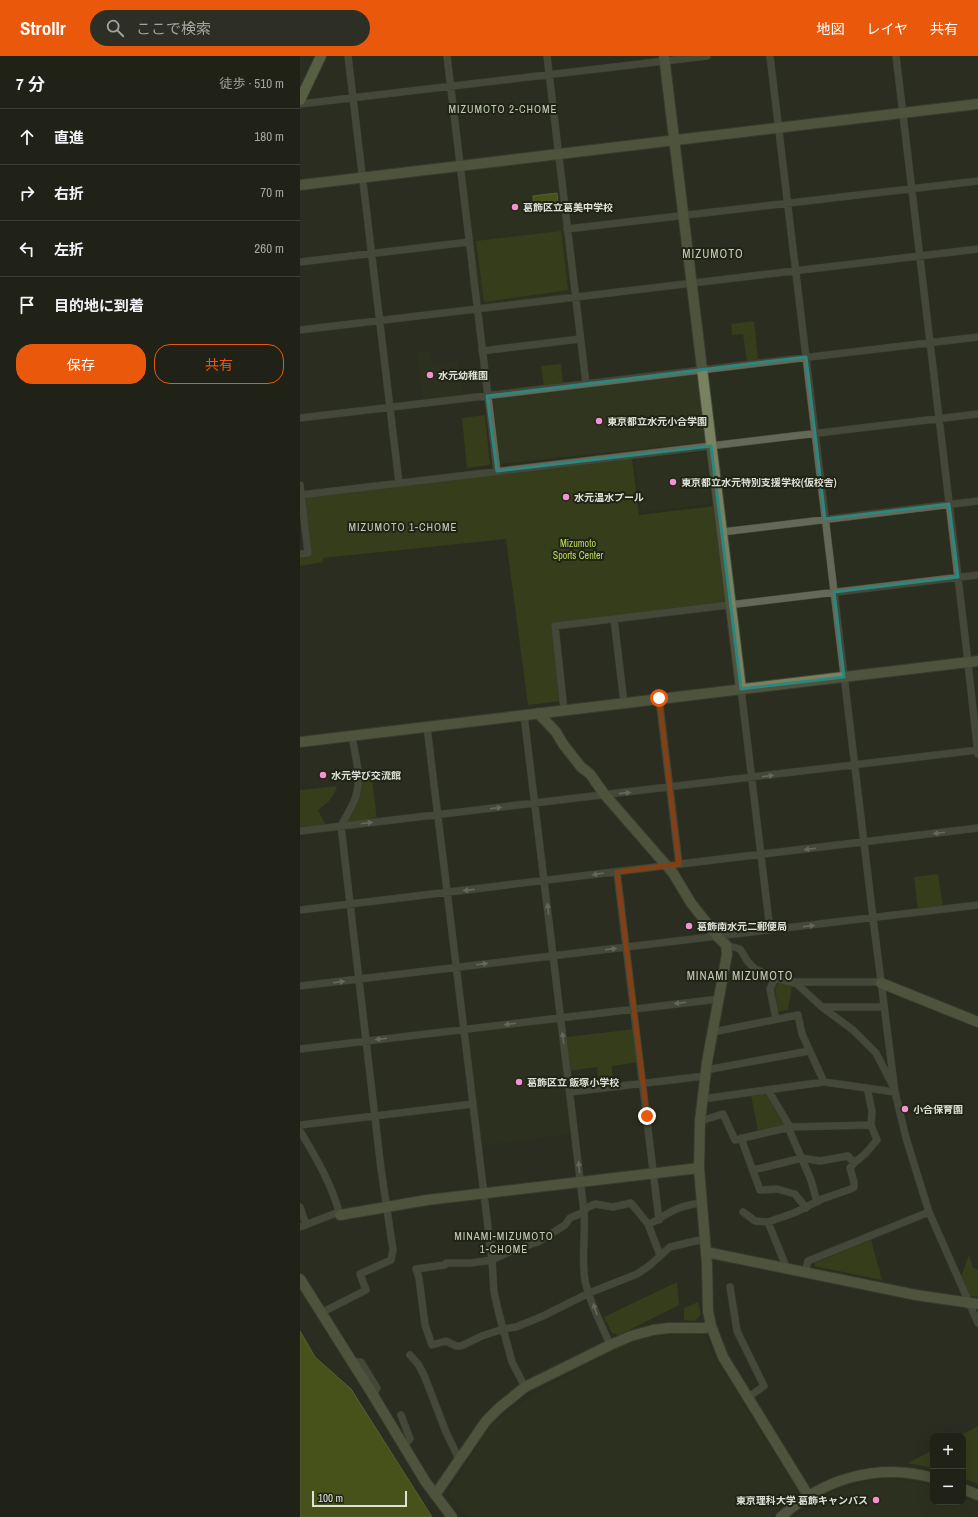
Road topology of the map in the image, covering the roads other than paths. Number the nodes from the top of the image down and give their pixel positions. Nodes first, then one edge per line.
1 (321, 56) edge
2 (348, 56) edge
3 (447, 56) edge
4 (547, 56) edge
5 (707, 56) edge
6 (770, 56) edge
7 (896, 56) edge
8 (665, 58) edge
9 (549, 75) junction
10 (450, 87) junction
11 (353, 98) junction
12 (300, 100) edge
13 (300, 104) edge
14 (978, 104) edge
15 (903, 112) junction
16 (779, 127) junction
17 (674, 140) junction
18 (558, 154) junction
19 (460, 166) junction
20 (362, 177) junction
21 (978, 181) edge
22 (300, 185) edge
23 (912, 189) junction
24 (787, 203) junction
25 (684, 216) junction
26 (567, 230) junction
27 (469, 242) junction
28 (978, 249) edge
29 (371, 253) junction
30 (920, 256) junction
31 (300, 262) edge
32 (796, 271) junction
33 (692, 283) junction
34 (576, 297) junction
35 (477, 310) junction
36 (380, 321) junction
37 (300, 330) edge
38 (978, 337) edge
39 (580, 339) junction
40 (930, 343) junction
41 (482, 351) junction
42 (806, 357) junction
43 (702, 369) junction
44 (586, 384) junction
45 (487, 396) junction
46 (390, 407) junction
47 (978, 414) edge
48 (300, 418) edge
49 (940, 418) junction
50 (815, 433) junction
51 (711, 446) junction
52 (497, 471) junction
53 (399, 483) junction
54 (300, 485) edge
55 (301, 495) edge
56 (978, 501) edge
57 (949, 504) junction
58 (825, 519) junction
59 (722, 532) junction
60 (300, 554) edge
61 (978, 575) edge
62 (958, 578) junction
63 (834, 592) junction
64 (730, 605) junction
65 (614, 619) junction
66 (978, 661) edge
67 (968, 662) junction
68 (844, 677) junction
69 (741, 689) junction
70 (659, 698) junction
71 (624, 703) junction
72 (564, 710) junction
73 (538, 713) junction
74 (524, 715) junction
75 (427, 727) junction
76 (352, 736) junction
77 (300, 742) edge
78 (978, 750) edge
79 (978, 754) edge
80 (855, 765) junction
81 (752, 777) junction
82 (670, 787) junction
83 (605, 795) junction
84 (535, 804) junction
85 (438, 814) junction
86 (341, 827) junction
87 (978, 828) edge
88 (300, 831) edge
89 (864, 842) junction
90 (762, 854) junction
91 (679, 864) junction
92 (666, 865) junction
93 (617, 872) junction
94 (544, 880) junction
95 (448, 892) junction
96 (351, 904) junction
97 (978, 905) edge
98 (300, 910) edge
99 (873, 918) junction
100 (770, 930) junction
101 (717, 936) junction
102 (726, 945) junction
103 (627, 947) junction
104 (553, 956) junction
105 (457, 967) junction
106 (775, 978) junction
107 (360, 979) junction
108 (789, 982) junction
109 (881, 982) junction
110 (300, 986) edge
111 (719, 998) junction
112 (822, 1006) junction
113 (884, 1007) junction
114 (634, 1008) junction
115 (561, 1017) junction
116 (776, 1019) junction
117 (978, 1022) edge
118 (465, 1029) junction
119 (713, 1032) junction
120 (366, 1041) junction
121 (300, 1049) edge
122 (809, 1051) junction
123 (706, 1073) junction
124 (824, 1082) junction
125 (643, 1084) junction
126 (867, 1088) junction
127 (768, 1090) junction
128 (570, 1092) junction
129 (895, 1092) junction
130 (702, 1099) junction
131 (474, 1104) junction
132 (375, 1116) junction
133 (700, 1121) junction
134 (300, 1125) edge
135 (871, 1125) junction
136 (789, 1127) junction
137 (300, 1131) edge
138 (742, 1138) junction
139 (802, 1158) junction
140 (854, 1163) junction
141 (699, 1168) junction
142 (753, 1170) junction
143 (654, 1173) junction
144 (581, 1182) junction
145 (484, 1193) junction
146 (817, 1202) junction
147 (702, 1203) junction
148 (300, 1207) edge
149 (386, 1207) junction
150 (806, 1208) junction
151 (584, 1212) junction
152 (743, 1212) dead end
153 (929, 1212) junction
154 (340, 1214) junction
155 (659, 1220) junction
156 (768, 1222) junction
157 (648, 1224) junction
158 (303, 1226) edge
159 (704, 1239) junction
160 (706, 1252) junction
161 (660, 1255) junction
162 (492, 1260) junction
163 (787, 1268) junction
164 (805, 1272) junction
165 (300, 1279) edge
166 (730, 1287) dead end
167 (589, 1293) junction
168 (973, 1303) edge
169 (321, 1313) junction
170 (978, 1323) edge
171 (711, 1326) junction
172 (504, 1329) junction
173 (610, 1344) junction
174 (410, 1354) dead end
175 (526, 1388) junction
176 (747, 1398) junction
177 (401, 1415) dead end
178 (404, 1445) junction
179 (459, 1459) junction
180 (930, 1477) edge
181 (966, 1490) edge
182 (434, 1495) junction
183 (808, 1495) junction
184 (978, 1495) edge
185 (452, 1517) edge
186 (781, 1517) edge

1 - 12 main road
2 - 11 street
3 - 10 street
4 - 9 street
5 - 8 street
6 - 16 street
7 - 15 street
8 - 9 street
8 - 17 street
9 - 10 street
9 - 18 street
10 - 11 street
10 - 19 street
11 - 13 street
11 - 20 street
14 - 15 street
15 - 16 street
15 - 23 street
16 - 17 street
16 - 24 street
17 - 18 street
17 - 25 street
18 - 19 street
18 - 26 street
19 - 20 street
19 - 27 street
20 - 22 street
20 - 29 street
21 - 23 street
23 - 24 street
23 - 30 street
24 - 25 street
24 - 32 street
25 - 26 street
25 - 33 street
26 - 34 street
27 - 29 street
27 - 35 street
28 - 30 street
29 - 31 street
29 - 36 street
30 - 32 street
30 - 40 street
32 - 33 street
32 - 42 street
33 - 34 street
33 - 43 street
34 - 35 street
34 - 39 street
35 - 36 street
35 - 41 street
36 - 37 street
36 - 46 street
38 - 40 street
39 - 41 street
39 - 44 street
40 - 42 street
40 - 49 street
41 - 45 street
42 - 43 street
42 - 50 street
43 - 44 street
43 - 51 street
44 - 45 street
45 - 46 street
45 - 52 street
46 - 48 street
46 - 53 street
47 - 49 street
49 - 50 street
49 - 57 street
50 - 51 street
50 - 58 street
51 - 52 street
51 - 59 street
52 - 53 street
53 - 55 street
54 - 55 street
55 - 60 street
56 - 57 street
57 - 58 street
57 - 62 street
58 - 59 street
58 - 63 street
59 - 64 street
61 - 62 street
62 - 63 street
62 - 67 street
63 - 64 street
63 - 68 street
64 - 65 street
64 - 69 street
65 - 71 street
65 - 72 street
66 - 67 street
67 - 68 street
67 - 78 street
68 - 69 street
68 - 80 street
69 - 70 street
69 - 81 street
70 - 71 street
70 - 82 street
71 - 72 street
72 - 73 street
73 - 74 street
73 - 83 street
74 - 75 street
74 - 84 street
75 - 76 street
75 - 85 street
76 - 77 street
76 - 86 street
78 - 79 street
78 - 80 street
81 -> 80 street
80 - 89 street
81 - 82 street
81 - 90 street
83 -> 82 street
82 - 91 street
83 - 84 street
83 - 92 street
85 -> 84 street
84 - 94 street
86 -> 85 street
85 - 95 street
86 - 88 street
86 - 96 street
87 -> 89 street
89 -> 90 street
89 - 99 street
90 - 91 street
90 - 100 street
91 - 92 street
92 - 93 street
92 - 101 street
93 -> 94 street
93 - 103 street
94 -> 95 street
104 -> 94 street
95 - 96 street
95 - 105 street
96 - 98 street
96 - 107 street
97 - 99 street
100 -> 99 street
99 - 109 street
100 - 101 street
101 - 102 street
101 - 103 street
102 - 106 street
102 - 111 street
104 -> 103 street
103 - 114 street
105 -> 104 street
104 - 115 street
105 - 107 street
105 - 118 street
106 - 108 street
106 - 116 street
110 -> 107 street
107 - 120 street
108 - 109 street
108 - 112 street
109 - 113 street
109 - 117 street
111 -> 114 street
111 - 119 street
112 - 113 street
112 - 129 street
113 - 129 street
114 - 115 street
114 - 125 street
115 -> 118 street
128 -> 115 street
116 - 119 street
116 - 122 street
118 -> 120 street
118 - 131 street
119 - 123 street
120 - 121 street
120 - 132 street
122 - 123 street
122 - 124 street
123 - 125 street
123 - 130 street
124 - 126 street
124 - 127 street
125 - 128 street
125 - 143 street
126 - 129 street
126 - 135 street
127 - 130 street
127 - 136 street
144 -> 128 street
129 - 153 street
130 - 133 street
131 - 132 street
131 - 145 street
132 - 134 street
132 - 149 street
133 - 138 street
133 - 141 street
135 - 136 street
135 - 140 street
136 - 138 street
136 - 139 street
137 - 154 street
138 - 142 street
139 - 140 street
139 - 142 street
139 - 146 street
140 - 146 street
141 - 143 street
141 - 147 street
142 - 150 street
143 - 144 street
143 - 155 street
144 - 145 street
144 - 151 street
145 - 149 street
145 - 162 street
146 - 150 street
147 - 155 street
147 - 159 street
148 - 158 street
149 - 154 street
149 - 169 street
150 - 156 street
151 - 157 street
151 - 162 street
151 - 167 street
152 - 156 street
153 - 164 street
153 - 168 street
154 - 158 street
155 - 157 street
156 - 163 street
157 - 161 street
159 - 160 street
159 - 161 street
160 - 163 street
160 - 171 street
161 - 167 street
162 - 172 street
162 - 172 street
163 - 164 street
164 - 168 street
165 - 169 street
166 - 176 street
167 - 172 street
173 -> 167 street
168 - 170 street
169 - 178 street
171 - 173 street
171 - 176 street
172 - 175 street
173 - 175 street
174 - 179 street
175 - 179 street
176 - 183 street
177 - 178 street
178 - 182 street
179 - 182 street
180 - 183 street
181 - 184 street
182 - 185 street
183 - 186 street

